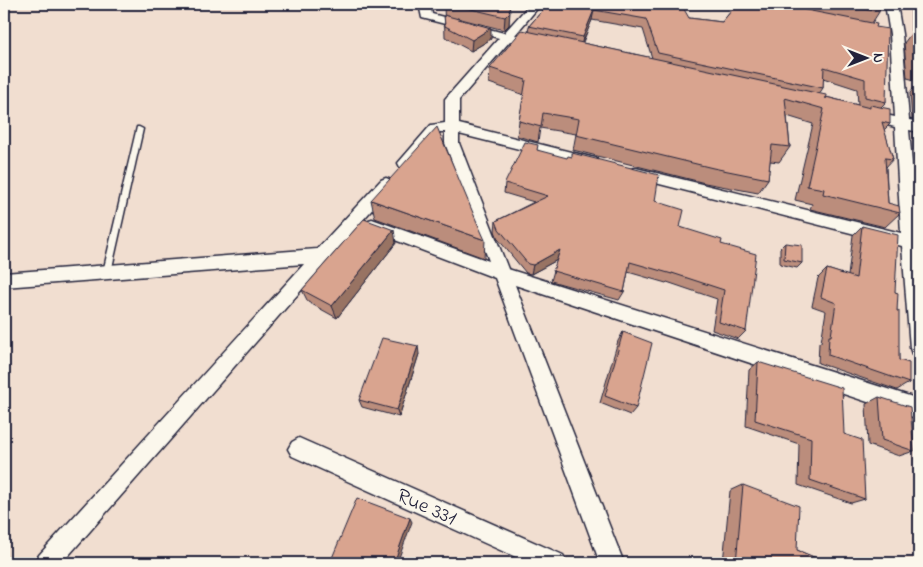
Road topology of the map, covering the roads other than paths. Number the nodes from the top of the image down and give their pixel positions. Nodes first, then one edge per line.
1 (425, 4) edge
2 (536, 4) edge
3 (892, 4) edge
4 (891, 33) junction
5 (507, 37) junction
6 (912, 37) edge
7 (526, 41) edge
8 (854, 113) edge
9 (902, 124) junction
10 (452, 127) junction
11 (919, 127) edge
12 (139, 129) dead end
13 (604, 165) edge
14 (623, 170) edge
15 (355, 219) junction
16 (914, 243) edge
17 (321, 256) junction
18 (107, 272) junction
19 (500, 272) junction
20 (4, 280) edge
21 (919, 348) edge
22 (919, 409) edge
23 (299, 449) dead end
24 (47, 563) edge
25 (555, 563) edge
26 (612, 563) edge

1 - 5 street
2 - 5 street
3 - 4 street
4 - 6 street
4 - 9 street
5 - 7 street
5 - 10 street
8 - 9 street
9 - 11 street
9 - 16 street
10 - 13 street
10 - 15 street
10 - 19 street
12 - 18 lane
14 - 16 street
15 - 17 street
15 - 19 street
16 - 21 street
17 - 18 street
17 - 24 street
18 - 20 street
19 - 22 street
19 - 26 street
23 - 25 street, Rue 331

